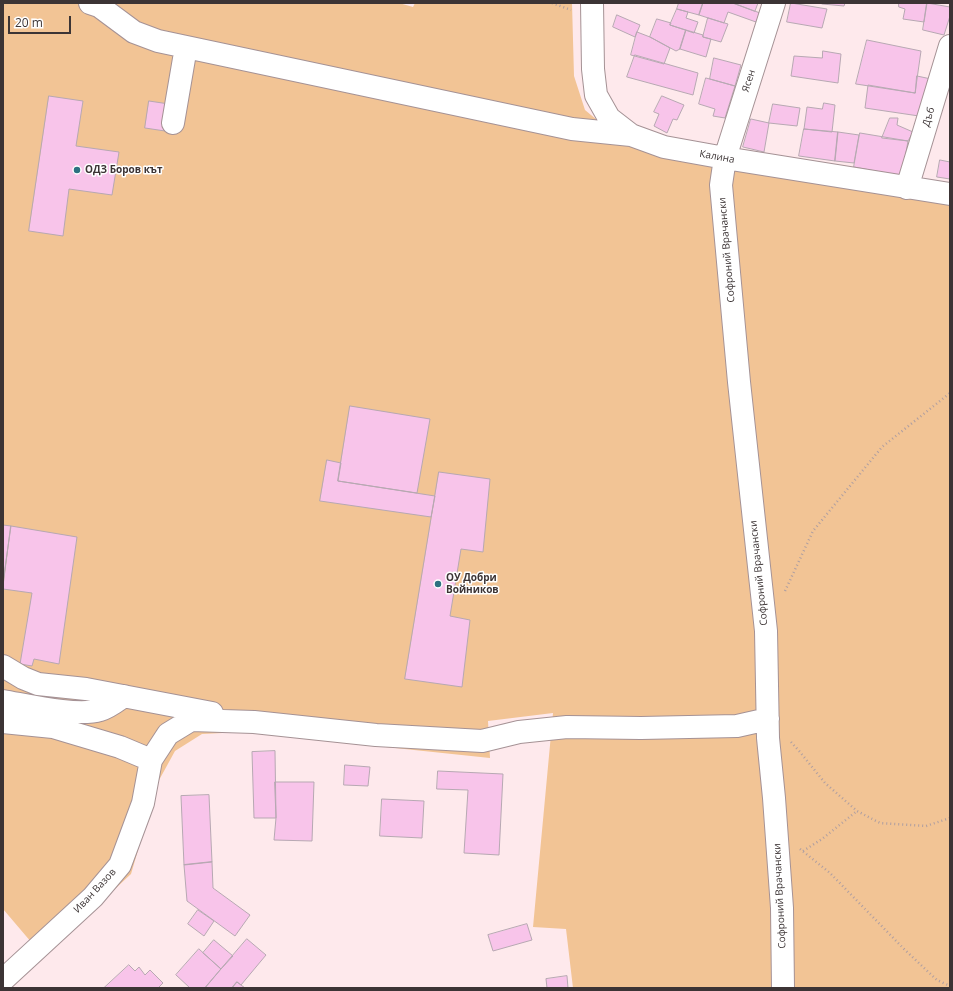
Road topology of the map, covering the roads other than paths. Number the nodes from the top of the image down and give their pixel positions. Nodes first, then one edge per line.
1 (90, 3) edge
2 (592, 3) edge
3 (774, 3) edge
4 (950, 46) edge
5 (186, 47) junction
6 (174, 123) dead end
7 (631, 135) junction
8 (725, 158) junction
9 (908, 188) junction
10 (950, 194) edge
11 (3, 666) edge
12 (33, 682) junction
13 (124, 696) junction
14 (3, 702) edge
15 (25, 705) junction
16 (768, 719) junction
17 (69, 721) junction
18 (3, 722) edge
19 (254, 722) junction
20 (151, 760) junction
21 (3, 980) edge
22 (783, 988) edge

1 - 5 street
2 - 7 street, Калина
3 - 8 street, Ясен
4 - 9 street, Дъб
5 - 6 street
5 - 7 street
7 - 8 street, Калина
8 - 9 street, Калина
8 - 16 street, Софроний Врачански
9 - 10 street, Калина
11 - 12 street
12 - 13 street
12 - 15 street
13 - 17 street
13 - 19 street
14 - 15 street
15 - 17 street
16 - 19 street
16 - 22 street, Софроний Врачански
17 - 18 street
17 - 20 street
19 - 20 street, Иван Вазов
20 - 21 street, Иван Вазов

